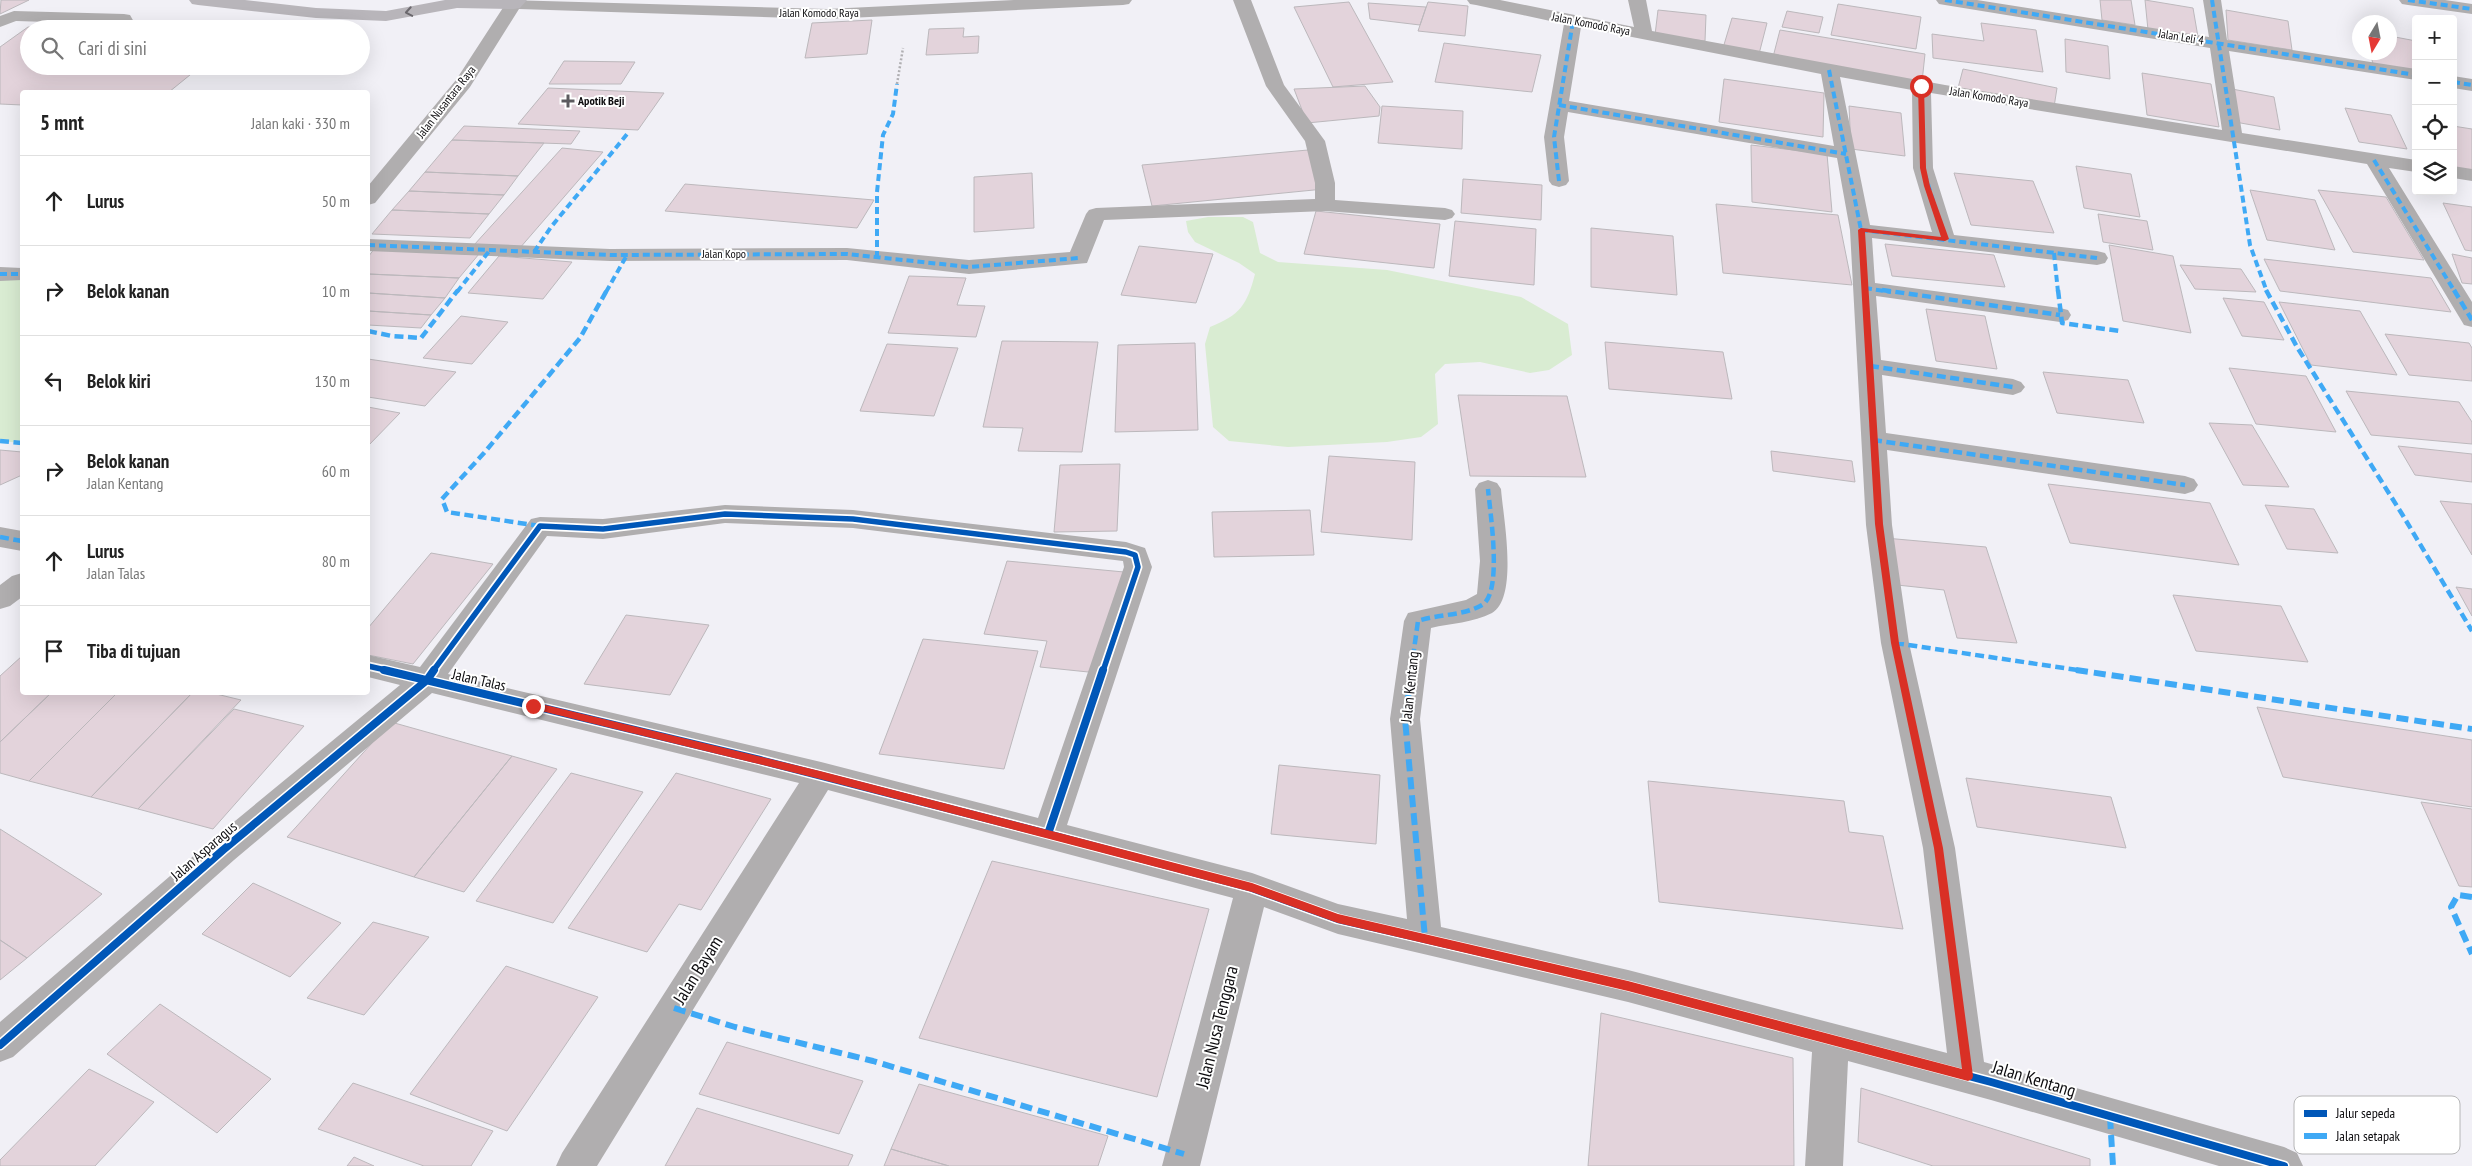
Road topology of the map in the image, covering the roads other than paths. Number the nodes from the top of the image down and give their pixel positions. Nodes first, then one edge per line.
1 (198, 0) edge
2 (1123, 0) edge
3 (1242, 0) edge
4 (1476, 0) edge
5 (1637, 0) edge
6 (1946, 0) edge
7 (2212, 0) edge
8 (2408, 0) edge
9 (452, 2) edge
10 (516, 2) edge
11 (830, 7) edge
12 (2472, 9) edge
13 (125, 20) edge
14 (1572, 21) junction
15 (0, 22) edge
16 (1644, 35) junction
17 (2219, 43) junction
18 (1830, 70) junction
19 (2412, 75) edge
20 (2457, 83) edge
21 (2472, 85) edge
22 (1921, 86) junction
23 (1559, 105) junction
24 (2232, 138) junction
25 (1846, 154) junction
26 (2374, 160) junction
27 (2412, 165) edge
28 (2457, 173) edge
29 (2472, 175) edge
30 (1559, 181) dead end
31 (370, 197) edge
32 (1325, 205) junction
33 (1445, 214) dead end
34 (1861, 230) junction
35 (1945, 239) junction
36 (370, 245) edge
37 (2097, 258) dead end
38 (0, 274) edge
39 (20, 274) edge
40 (1865, 288) junction
41 (2060, 315) dead end
42 (2472, 320) edge
43 (1870, 366) junction
44 (2013, 387) dead end
45 (1873, 440) junction
46 (2185, 485) dead end
47 (1488, 489) dead end
48 (0, 537) edge
49 (20, 541) edge
50 (20, 584) edge
51 (0, 599) edge
52 (370, 666) edge
53 (427, 680) junction
54 (820, 775) junction
55 (1048, 834) junction
56 (1252, 888) junction
57 (1425, 938) junction
58 (1832, 1041) junction
59 (0, 1045) edge
60 (1968, 1076) junction
61 (575, 1166) edge
62 (1181, 1166) edge
63 (1824, 1166) edge
64 (2284, 1166) edge

9 -> 1 highway
2 - 11 street, Jalan Komodo Raya
3 - 32 street
4 - 14 street, Jalan Komodo Raya
5 - 16 street
6 - 17 street, Jalan Leli 4
7 - 17 street
8 - 12 street
9 - 10 highway
10 - 11 street, Jalan Komodo Raya
10 - 31 street, Jalan Nusantara Raya
13 - 15 street
14 - 16 street, Jalan Komodo Raya
14 - 23 street
16 - 18 street, Jalan Komodo Raya
17 - 19 street, Jalan Leli 4
17 - 24 street
18 - 22 street, Jalan Komodo Raya
18 - 25 street
20 - 21 street
22 - 24 street, Jalan Komodo Raya
22 - 35 street
23 - 25 street
23 - 30 street
24 - 26 street, Jalan Komodo Raya
25 - 34 street
26 - 27 street, Jalan Komodo Raya
26 - 42 street
28 - 29 street
32 - 33 street
32 - 36 street, Jalan Kopo
34 - 35 street
34 - 40 street
35 - 37 street
38 - 39 street
40 - 41 street
40 - 43 street
43 - 44 street
43 - 45 street
45 - 46 street
45 - 60 street
47 - 57 street, Jalan Kentang
48 - 49 street
50 - 51 street
52 - 53 street, Jalan Talas
53 - 54 street, Jalan Talas
53 - 55 street, Jalan Asparagus
53 - 59 street, Jalan Asparagus
54 - 55 street, Jalan Talas
54 - 61 street, Jalan Bayam
55 - 56 street, Jalan Talas
56 - 57 street, Jalan Kentang
56 - 62 street, Jalan Nusa Tenggara
57 - 58 street, Jalan Kentang
58 - 60 street, Jalan Kentang
58 - 63 street
60 - 64 street, Jalan Kentang

